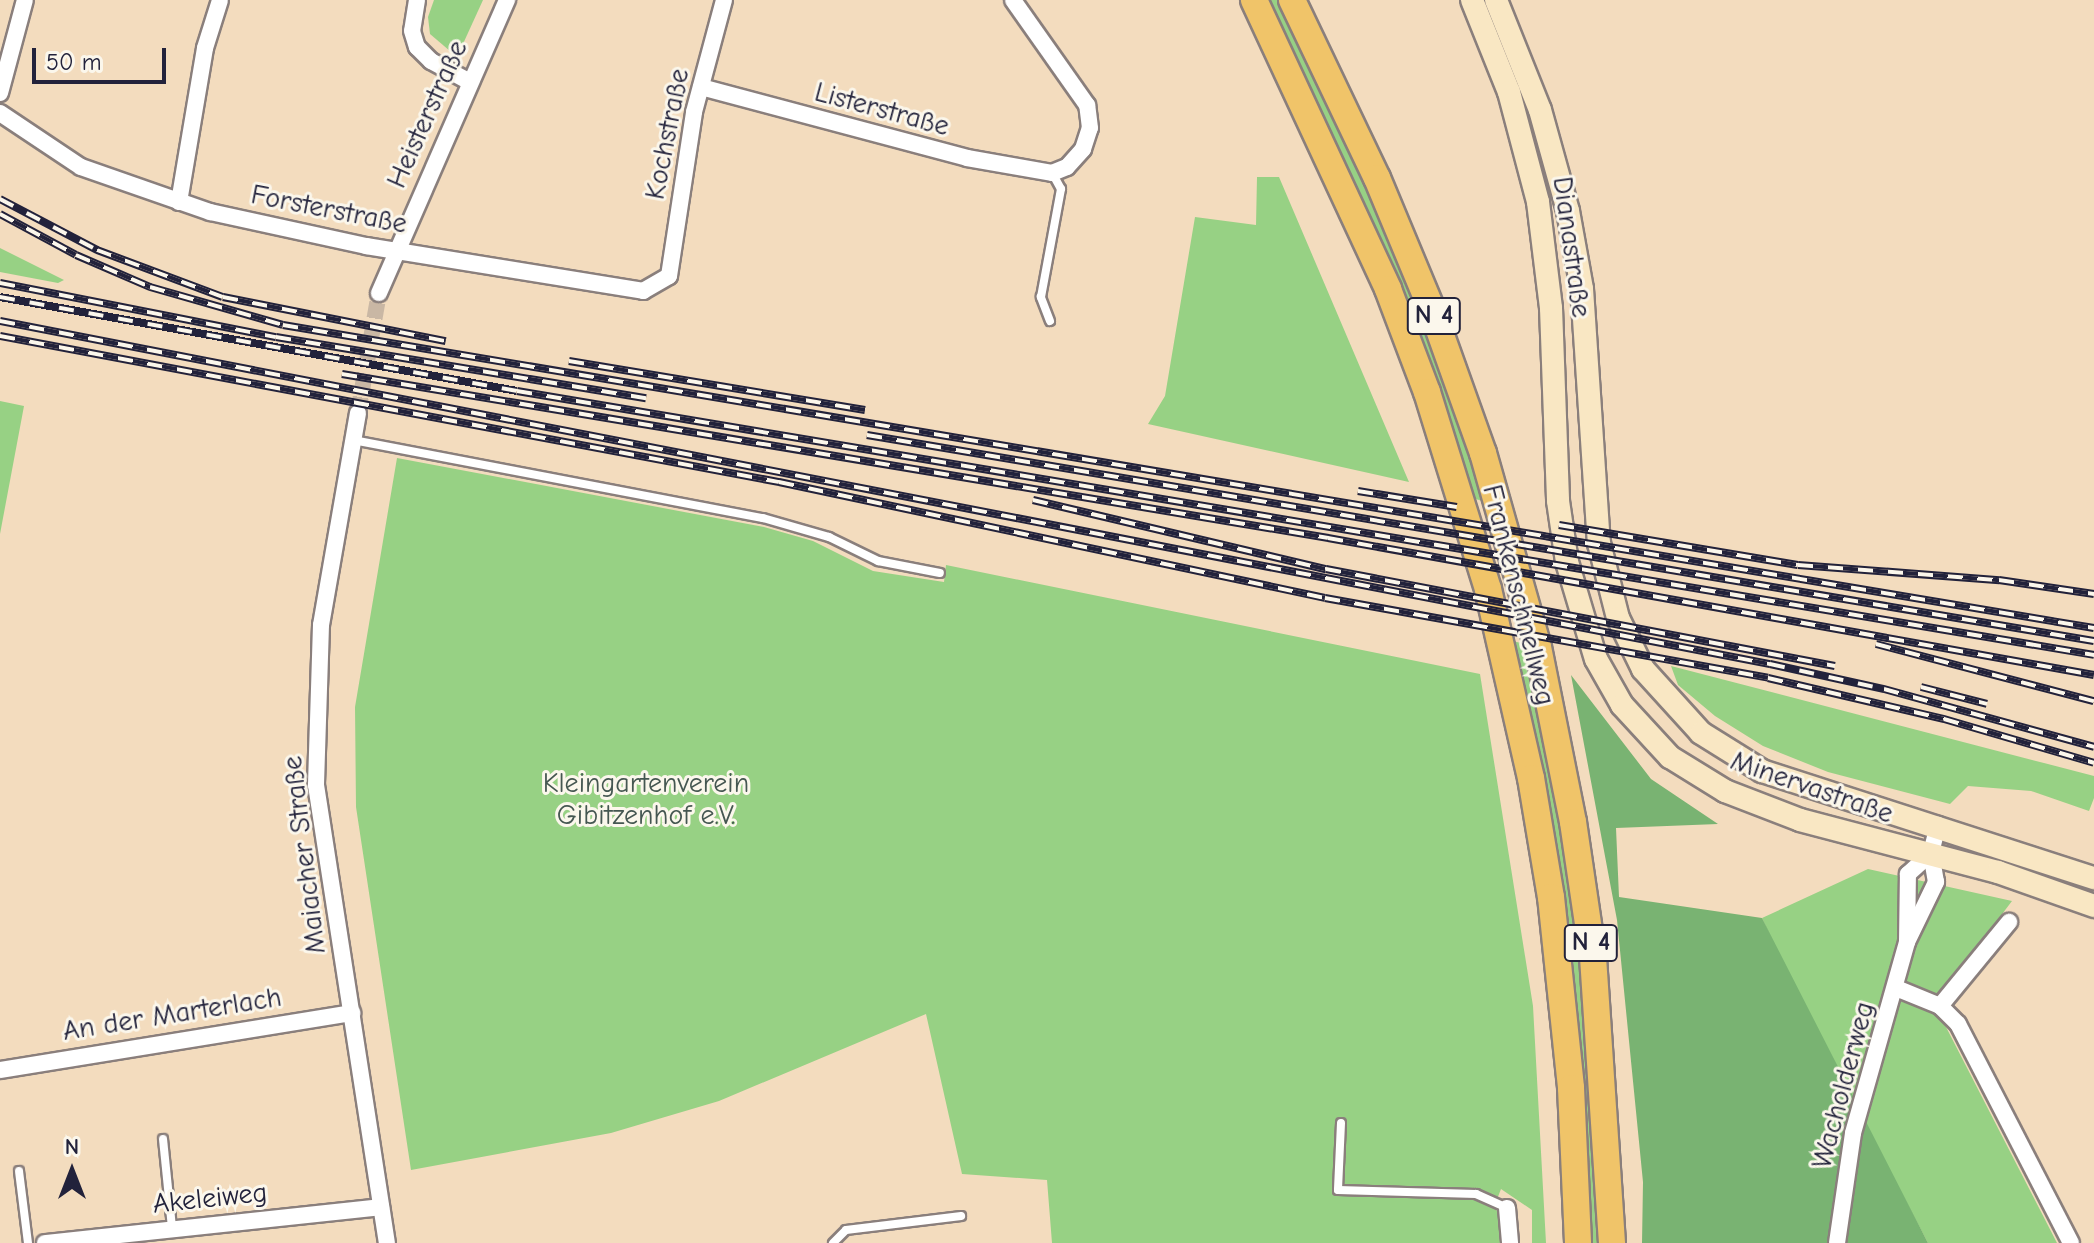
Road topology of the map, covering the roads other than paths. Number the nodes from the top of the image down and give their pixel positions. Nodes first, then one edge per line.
1 (25, 0) edge
2 (220, 0) edge
3 (417, 0) edge
4 (507, 0) edge
5 (724, 0) edge
6 (1013, 0) edge
7 (1254, 0) edge
8 (1292, 0) edge
9 (1472, 0) edge
10 (1496, 0) edge
11 (470, 82) junction
12 (701, 87) junction
13 (0, 93) edge
14 (0, 113) edge
15 (1052, 173) junction
16 (179, 202) junction
17 (396, 249) junction
18 (667, 280) joint
19 (379, 293) tunnel mouth
20 (1050, 321) dead end
21 (1588, 396) joint
22 (358, 413) tunnel mouth
23 (352, 440) junction
24 (1559, 512) joint
25 (940, 573) dead end
26 (1938, 825) junction
27 (1931, 853) junction
28 (2094, 878) edge
29 (2094, 906) edge
30 (2009, 922) dead end
31 (1907, 942) junction
32 (1896, 988) junction
33 (1940, 1006) junction
34 (352, 1013) junction
35 (0, 1070) edge
36 (1341, 1123) dead end
37 (163, 1139) dead end
38 (19, 1171) dead end
39 (381, 1207) junction
40 (1507, 1208) joint
41 (961, 1216) dead end
42 (172, 1228) junction
43 (28, 1243) edge
44 (45, 1243) edge
45 (387, 1243) edge
46 (833, 1243) edge
47 (1510, 1243) edge
48 (1578, 1243) edge
49 (1612, 1243) edge
50 (1837, 1243) edge
51 (2071, 1243) edge

1 - 13 street
2 - 16 street
3 - 11 street
4 - 11 street, Heisterstraße
5 - 12 street, Kochstraße
6 - 15 street
7 - 48 highway, Frankenschnellweg / N 4
8 - 49 highway, Frankenschnellweg / N 4
9 - 24 main road, Dianastraße
10 - 21 main road, Dianastraße
11 - 17 street, Heisterstraße
12 - 15 street, Listerstraße
12 - 18 street, Kochstraße
14 - 16 street, Forsterstraße
15 - 20 lane
16 - 17 street, Forsterstraße
17 - 18 street, Forsterstraße
17 - 19 street
21 - 26 main road, Minervastraße
22 - 23 street, Maiacher Straße
23 - 25 lane
23 - 34 street, Maiacher Straße
24 - 27 main road, Minervastraße
26 - 27 street
26 - 28 main road, Minervastraße
27 - 29 main road, Minervastraße
27 - 31 street, Wacholderweg
27 - 31 street, Wacholderweg
30 - 33 street
31 - 32 street, Wacholderweg
32 - 33 street
32 - 50 street, Wacholderweg
33 - 51 street
34 - 35 street, An der Marterlach
34 - 39 street, Maiacher Straße
36 - 40 lane
37 - 42 lane
38 - 43 lane
39 - 42 street, Akeleiweg
39 - 45 street, Maiacher Straße
40 - 47 street
41 - 46 lane
42 - 44 street, Akeleiweg

